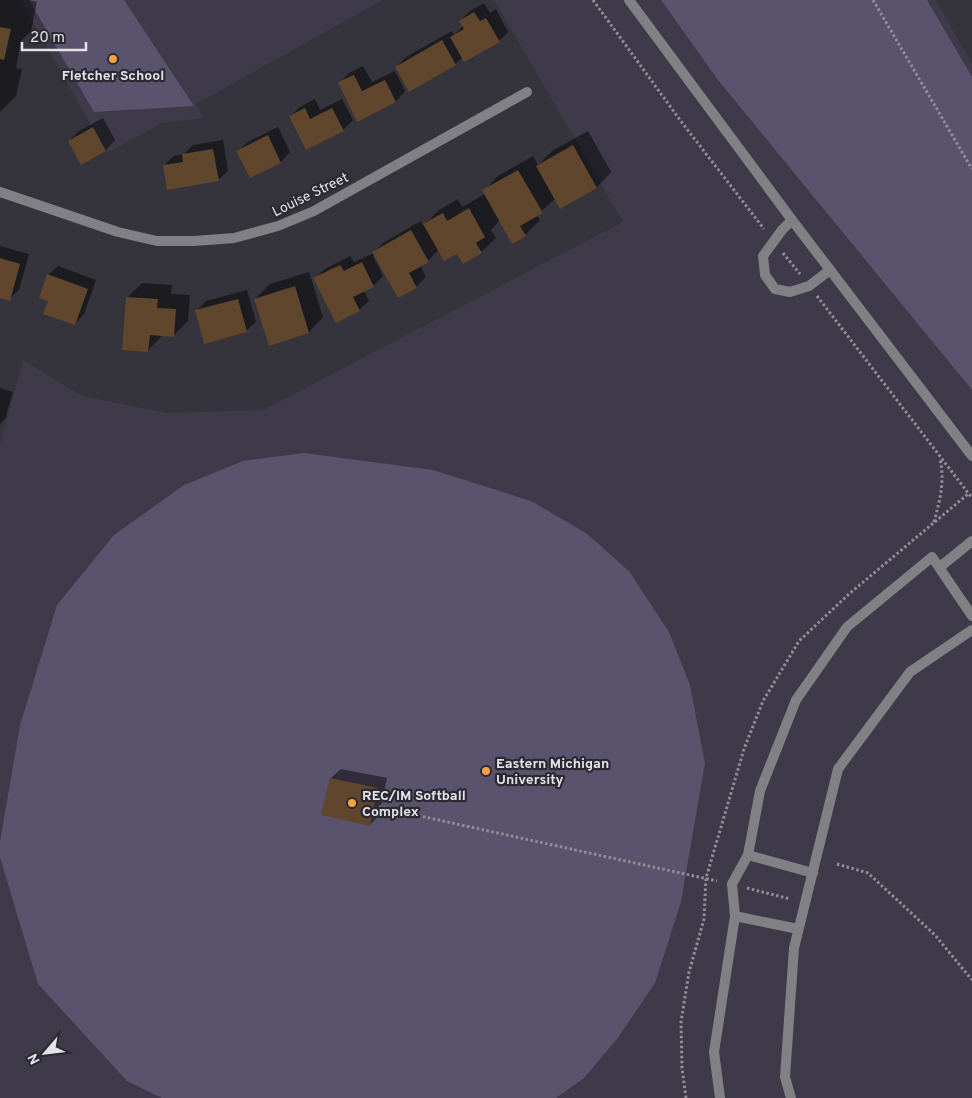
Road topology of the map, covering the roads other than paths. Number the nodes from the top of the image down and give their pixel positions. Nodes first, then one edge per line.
1 (629, 0) edge
2 (527, 92) dead end
3 (0, 192) edge
4 (792, 220) junction
5 (830, 270) junction
6 (972, 456) edge
7 (972, 542) edge
8 (940, 567) junction
9 (972, 616) edge
10 (972, 630) edge
11 (748, 855) junction
12 (813, 873) junction
13 (735, 916) junction
14 (798, 930) junction
15 (720, 1098) edge
16 (791, 1098) edge

1 - 4 street
2 - 3 street, Louise Street
4 - 5 street
4 - 5 street
5 - 6 street
7 - 8 street
8 - 9 street
8 - 11 street
10 - 12 street
11 - 12 street
11 - 13 street
12 - 14 street
13 - 14 street
13 - 15 street
14 - 16 street

